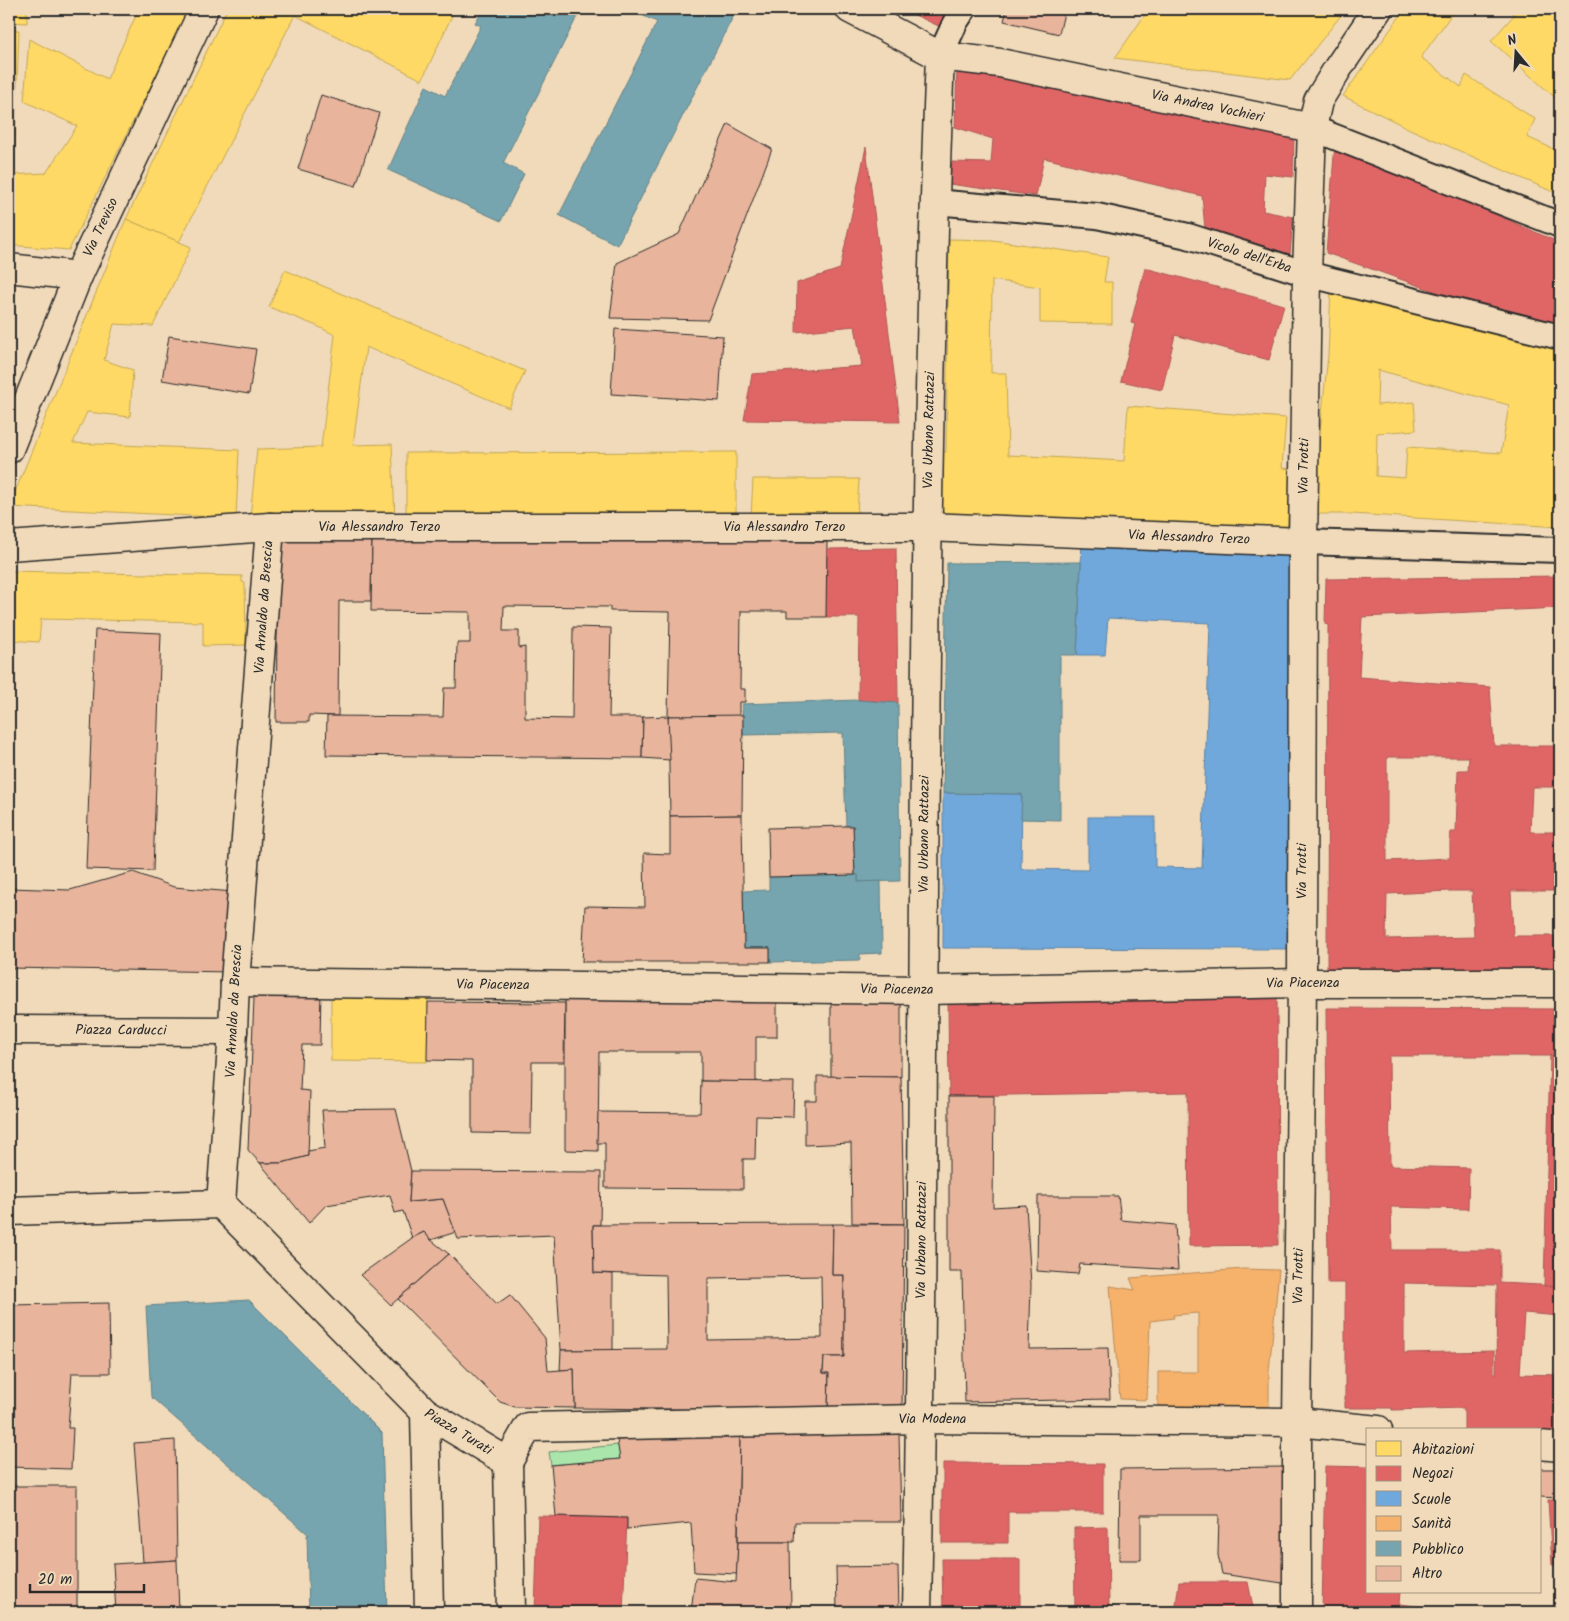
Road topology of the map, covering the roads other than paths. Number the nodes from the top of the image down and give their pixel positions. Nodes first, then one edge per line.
1 (204, 9) edge
2 (850, 9) edge
3 (964, 9) edge
4 (1378, 9) edge
5 (940, 56) junction
6 (1312, 128) junction
7 (934, 202) junction
8 (1560, 225) edge
9 (9, 268) edge
10 (1307, 274) junction
11 (78, 276) junction
12 (1560, 337) edge
13 (9, 450) edge
14 (270, 527) junction
15 (927, 527) junction
16 (1303, 542) junction
17 (9, 546) edge
18 (1560, 550) edge
19 (235, 982) junction
20 (1302, 983) junction
21 (1560, 983) edge
22 (923, 990) junction
23 (9, 1030) edge
24 (233, 1031) junction
25 (221, 1204) junction
26 (9, 1211) edge
27 (425, 1412) junction
28 (921, 1419) junction
29 (1297, 1422) junction
30 (1366, 1429) edge
31 (1542, 1445) edge
32 (1560, 1447) edge
33 (508, 1462) junction
34 (429, 1612) edge
35 (511, 1612) edge
36 (917, 1612) edge
37 (1297, 1612) edge

1 - 11 street, Via Treviso
2 - 5 street, Via Andrea Vochieri
3 - 5 street
4 - 6 street, Via Trotti
5 - 6 street, Via Andrea Vochieri
5 - 7 street, Via Urbano Rattazzi
6 - 8 street, Via Andrea Vochieri
6 - 10 street, Via Trotti
7 - 10 street, Vicolo dell'Erba
7 - 15 street, Via Urbano Rattazzi
9 - 11 street
10 - 12 street, Vicolo dell'Erba
10 - 16 street, Via Trotti
11 - 13 street, Via Treviso
14 - 15 street, Via Alessandro Terzo
14 - 17 street, Via Alessandro Terzo
14 - 19 street, Via Arnaldo da Brescia
15 - 16 street, Via Alessandro Terzo
15 - 22 street, Via Urbano Rattazzi
16 - 18 street, Via Alessandro Terzo
16 - 20 street, Via Trotti
19 - 22 street, Via Piacenza
19 - 24 street, Via Arnaldo da Brescia
20 - 21 street, Via Piacenza
20 - 22 street, Via Piacenza
20 - 29 street, Via Trotti
22 - 28 street, Via Urbano Rattazzi
23 - 24 street, Piazza Carducci
24 - 25 street, Via Arnaldo da Brescia
25 - 26 street
25 - 27 street
27 - 33 street, Piazza Turati
27 - 34 street, Piazza Turati
28 - 29 street, Via Modena
28 - 33 street, Via Modena
28 - 36 street, Via Urbano Rattazzi
29 - 30 street, Via Modena
29 - 37 street, Via Trotti
31 - 32 street
33 - 35 street, Piazza Turati

